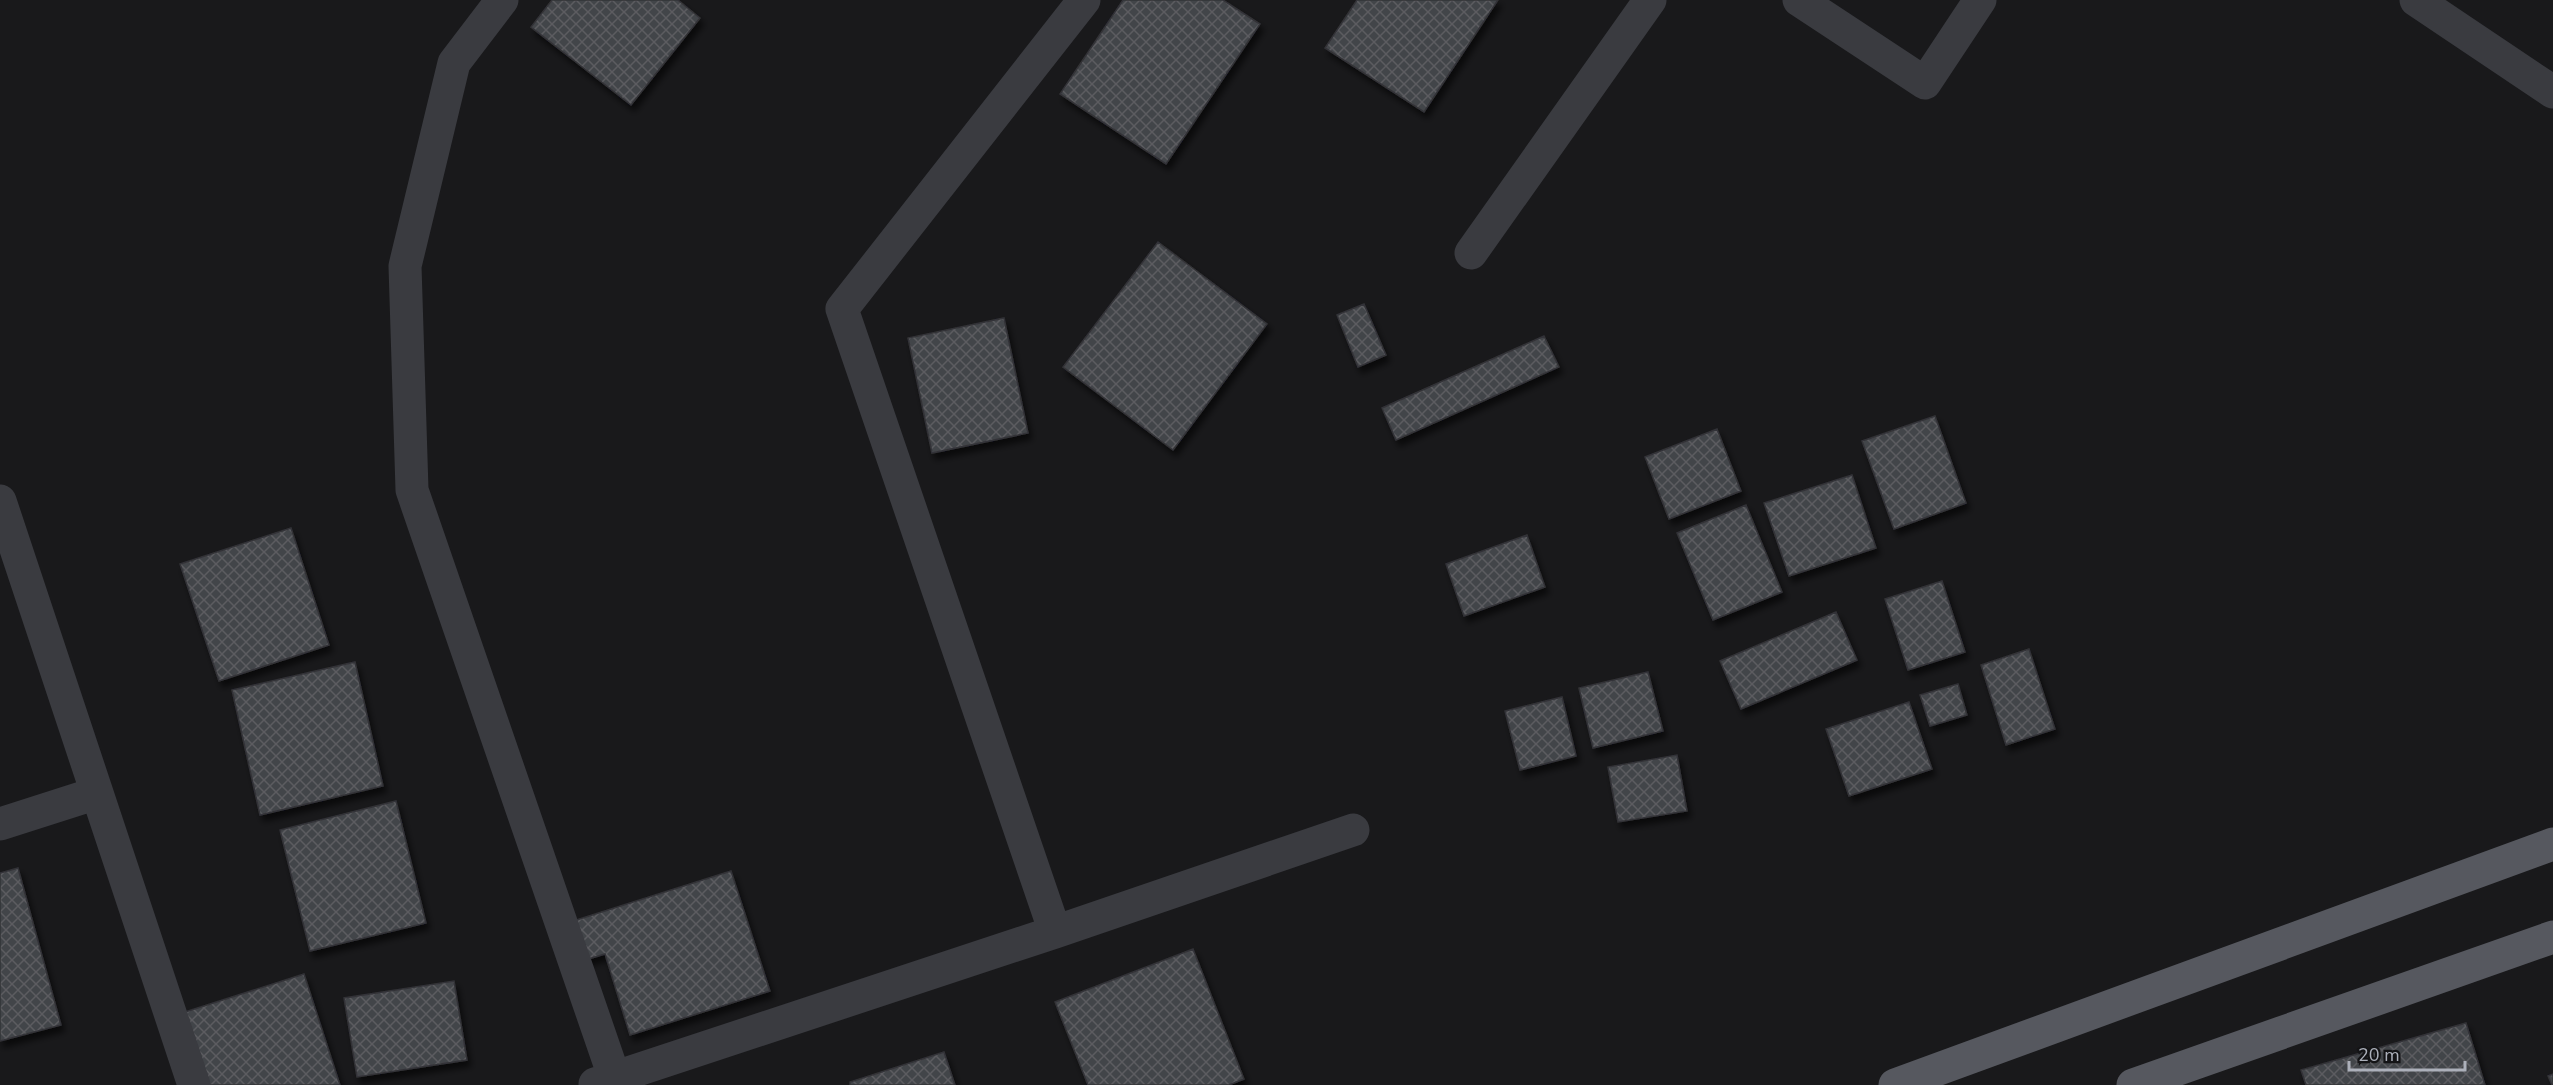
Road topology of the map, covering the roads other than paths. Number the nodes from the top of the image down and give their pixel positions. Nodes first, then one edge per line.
1 (502, 0) edge
2 (1084, 0) edge
3 (1650, 0) edge
4 (1799, 0) edge
5 (1980, 0) edge
6 (2416, 0) edge
7 (2553, 92) edge
8 (1471, 253) dead end
9 (0, 501) edge
10 (98, 794) junction
11 (0, 824) edge
12 (1353, 830) dead end
13 (2553, 844) edge
14 (1055, 932) junction
15 (2553, 937) edge
16 (608, 1083) edge
17 (194, 1085) edge
18 (1895, 1085) edge
19 (2133, 1085) edge

1 - 16 street
2 - 14 street
3 - 8 street
4 - 5 street
6 - 7 street
9 - 10 street
10 - 11 street
10 - 17 street
12 - 14 street
13 - 18 main road
14 - 16 street
15 - 19 main road

